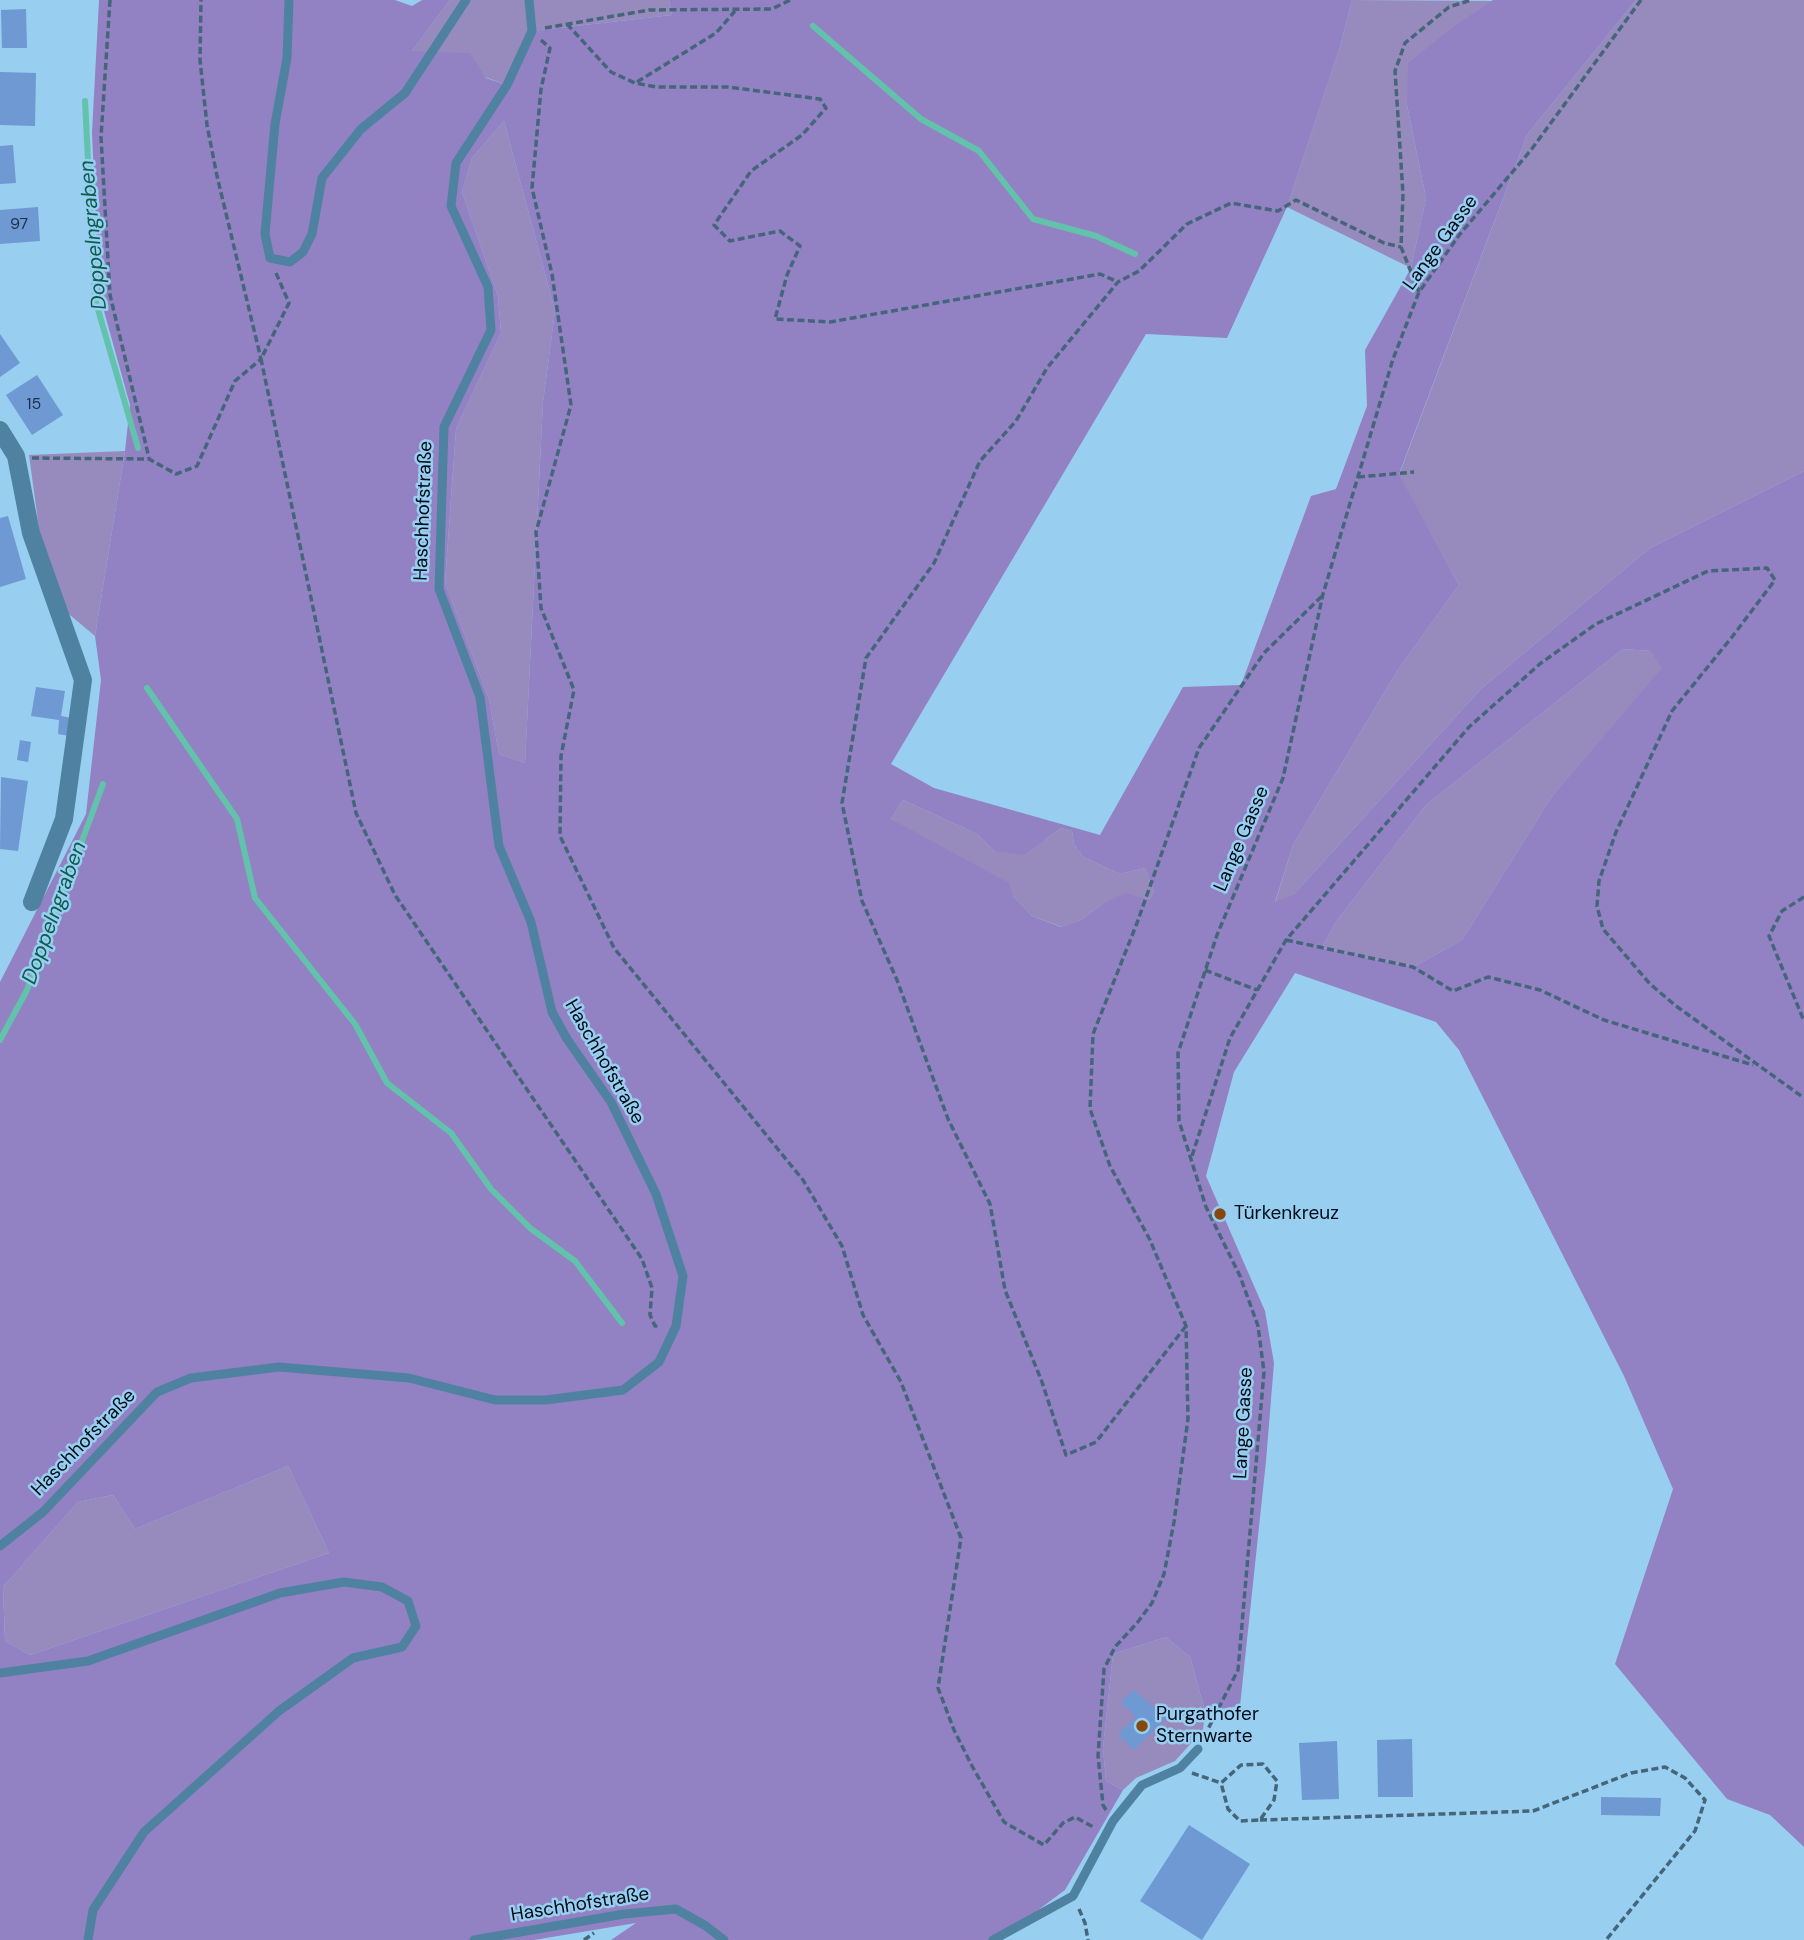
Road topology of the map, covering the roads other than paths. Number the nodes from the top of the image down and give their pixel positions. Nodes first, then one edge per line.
1 (289, 0) edge
2 (466, 0) edge
3 (529, 0) edge
4 (0, 430) edge
5 (32, 902) dead end
6 (0, 1546) edge
7 (0, 1673) edge
8 (1198, 1749) road end
9 (88, 1940) edge
10 (474, 1940) edge
11 (724, 1940) edge
12 (993, 1940) edge

1 - 2 lane
3 - 6 lane, Haschhofstraße
4 - 5 street
7 - 9 lane
8 - 12 lane
10 - 11 lane, Haschhofstraße

